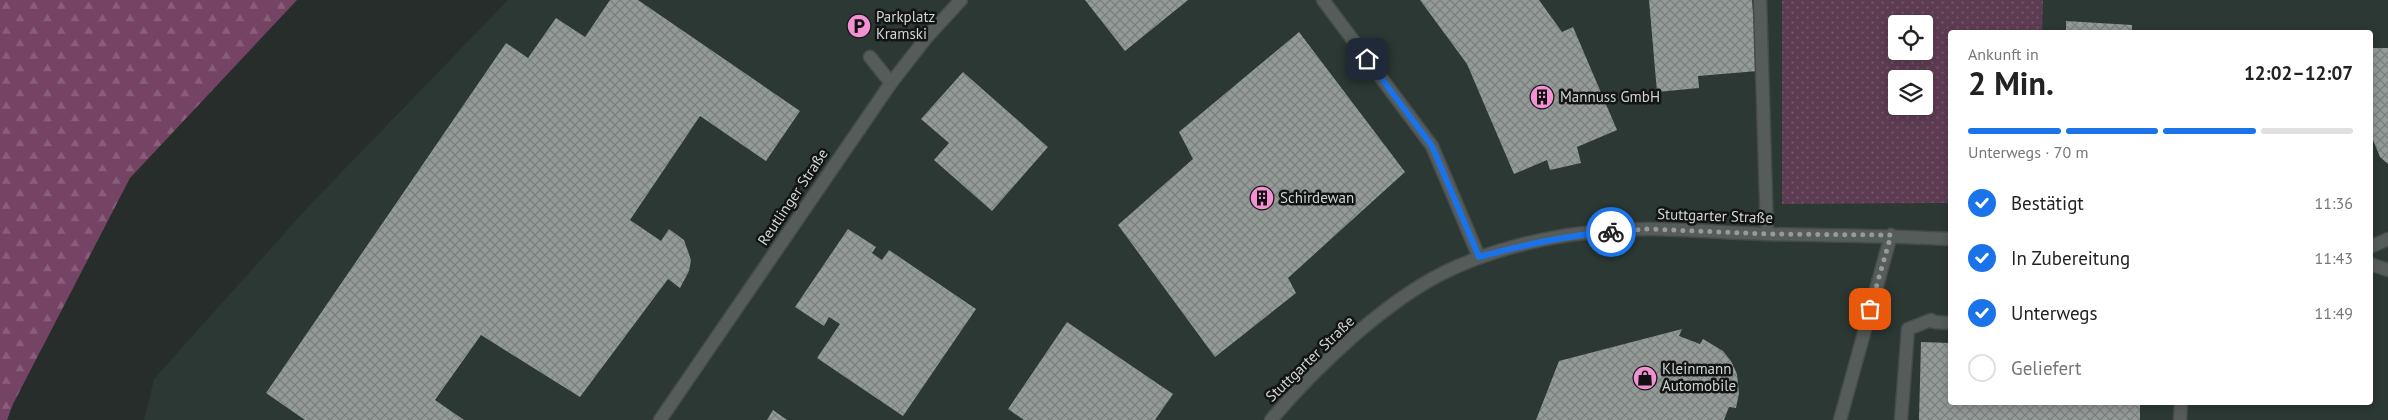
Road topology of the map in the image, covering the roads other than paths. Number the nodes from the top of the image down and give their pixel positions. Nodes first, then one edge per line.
1 (961, 0) edge
2 (1323, 0) edge
3 (1760, 0) edge
4 (870, 57) dead end
5 (891, 83) junction
6 (1767, 234) junction
7 (1891, 235) junction
8 (1948, 239) edge
9 (2388, 239) edge
10 (2373, 245) edge
11 (1479, 257) junction
12 (2373, 265) edge
13 (2388, 270) edge
14 (1948, 323) edge
15 (2181, 405) edge
16 (660, 420) edge
17 (1271, 420) edge
18 (1840, 420) edge
19 (1901, 420) edge
20 (2180, 420) edge

1 - 5 street, Reutlinger Straße
2 - 11 street
3 - 6 street
4 - 5 street
5 - 16 street, Reutlinger Straße
6 - 7 street, Stuttgarter Straße
6 - 11 street, Stuttgarter Straße
7 - 8 street, Stuttgarter Straße
7 - 18 street
9 - 10 street
11 - 17 street, Stuttgarter Straße
12 - 13 street
14 - 19 street
15 - 20 street

